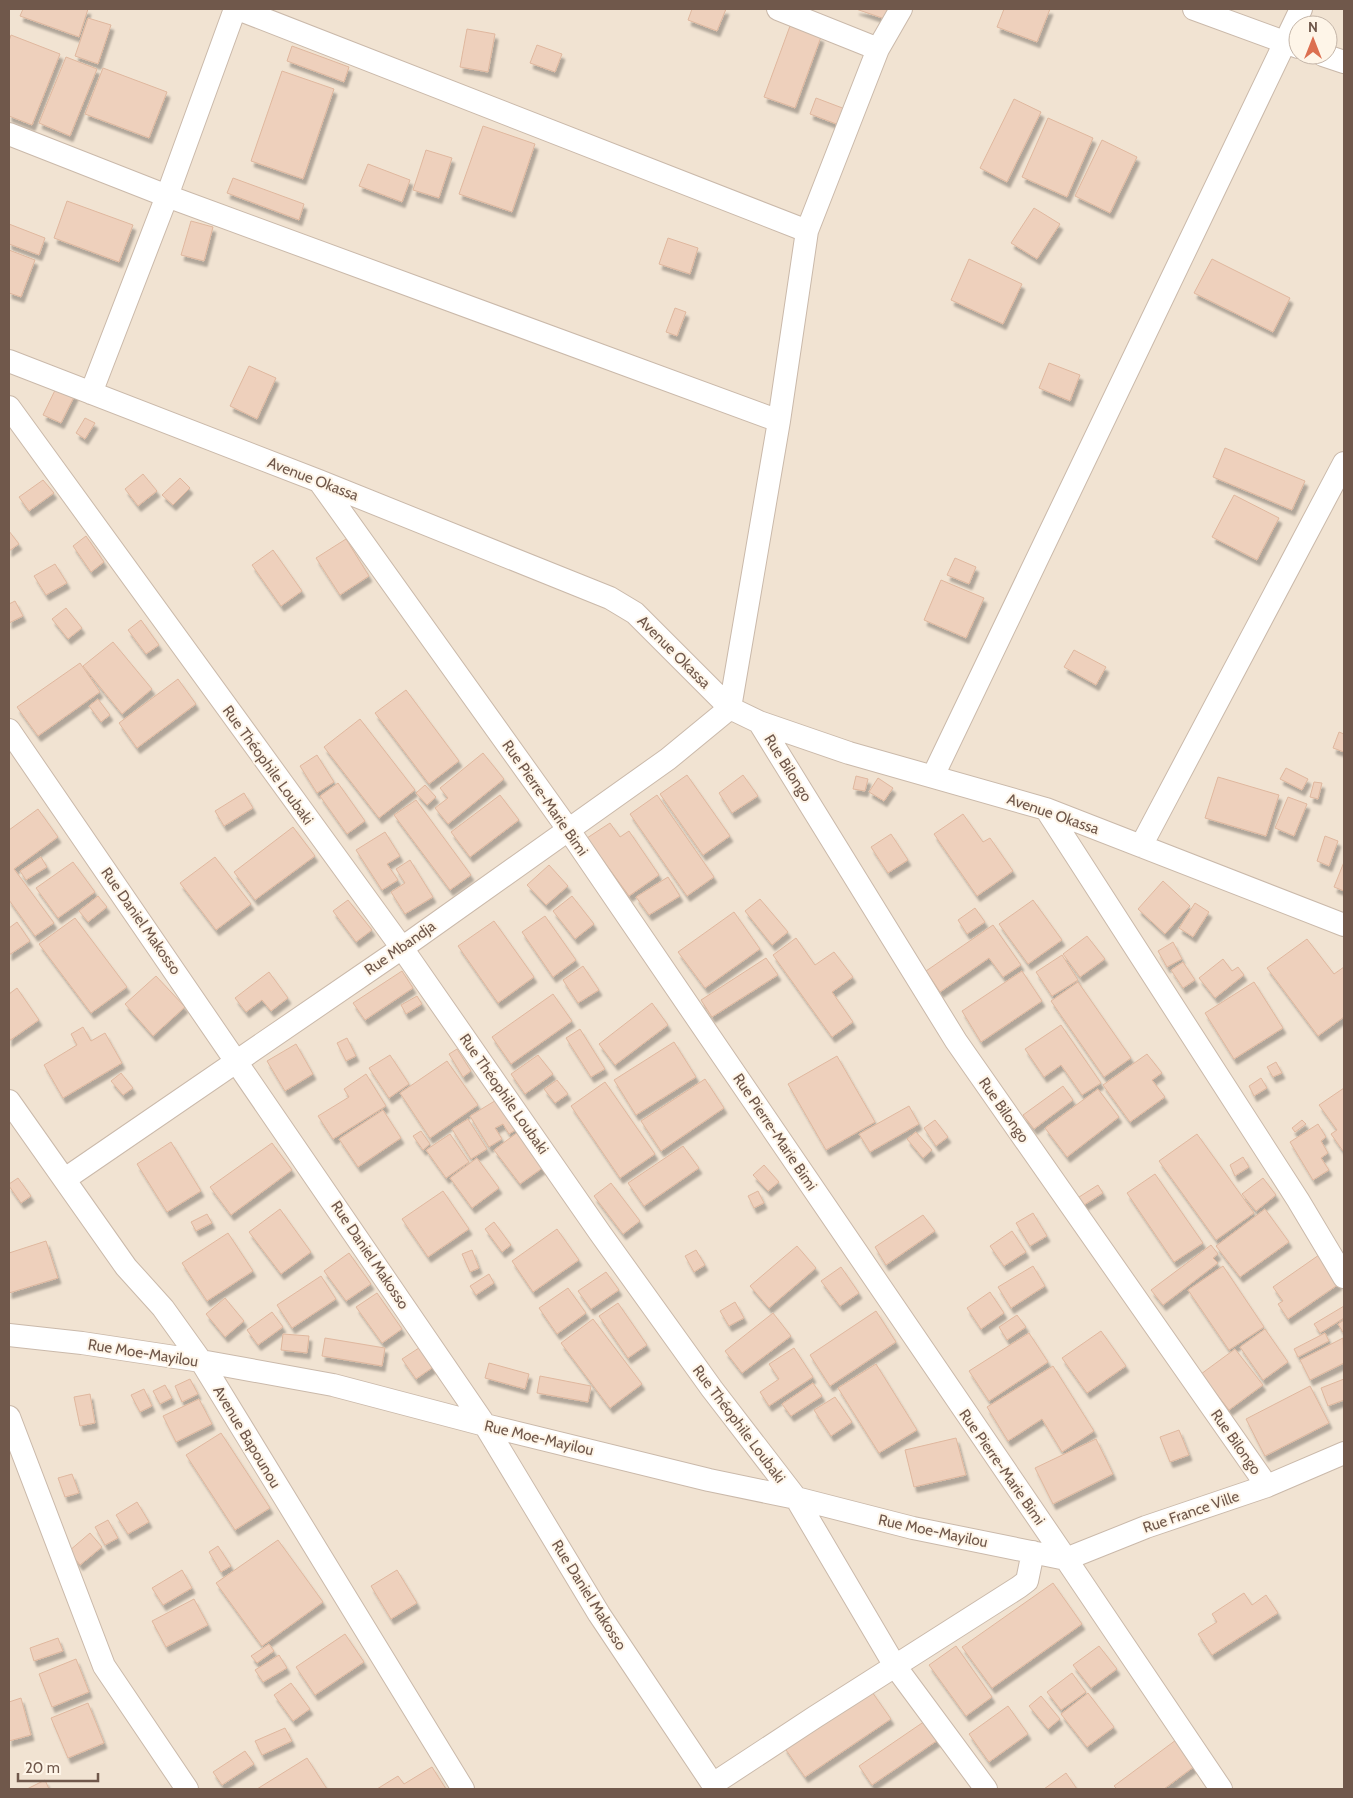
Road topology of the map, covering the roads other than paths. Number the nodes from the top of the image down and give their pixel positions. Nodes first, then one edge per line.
1 (237, 9) edge
2 (778, 9) edge
3 (902, 9) edge
4 (1194, 9) edge
5 (1288, 44) edge
6 (878, 49) junction
7 (1288, 53) edge
8 (9, 134) edge
9 (167, 196) junction
10 (807, 231) junction
11 (9, 361) edge
12 (91, 393) junction
13 (9, 408) edge
14 (779, 422) junction
15 (1344, 463) edge
16 (319, 481) junction
17 (730, 708) junction
18 (759, 722) junction
19 (9, 730) edge
20 (933, 776) junction
21 (1046, 809) junction
22 (568, 829) junction
23 (1141, 846) junction
24 (1344, 925) edge
25 (402, 948) junction
26 (236, 1060) junction
27 (9, 1101) edge
28 (65, 1179) junction
29 (1344, 1277) edge
30 (9, 1334) edge
31 (202, 1361) junction
32 (9, 1417) edge
33 (486, 1425) junction
34 (1344, 1453) edge
35 (1267, 1486) junction
36 (796, 1498) junction
37 (1033, 1552) junction
38 (1066, 1559) junction
39 (895, 1666) junction
40 (715, 1787) edge
41 (187, 1789) edge
42 (463, 1789) edge
43 (986, 1789) edge
44 (1221, 1789) edge

1 - 9 street
1 - 10 street
2 - 6 street
3 - 6 street
4 - 5 street
6 - 10 street
7 - 20 street
8 - 9 street
9 - 12 street
9 - 14 street
10 - 14 street
11 - 12 street, Avenue Okassa
12 - 16 street, Avenue Okassa
13 - 25 street, Rue Théophile Loubaki
14 - 17 street
15 - 23 street
16 - 17 street, Avenue Okassa
16 - 22 street, Rue Pierre-Marie Bimi
17 - 18 street, Avenue Okassa
17 - 22 street, Rue Mbandja
18 - 20 street, Avenue Okassa
18 - 35 street, Rue Bilongo
19 - 26 street, Rue Daniel Makosso
20 - 21 street, Avenue Okassa
21 - 23 street, Avenue Okassa
21 - 29 street
22 - 25 street, Rue Mbandja
22 - 38 street, Rue Pierre-Marie Bimi
23 - 24 street, Avenue Okassa
25 - 26 street, Rue Mbandja
25 - 36 street, Rue Théophile Loubaki
26 - 28 street, Rue Mbandja
26 - 33 street, Rue Daniel Makosso
27 - 28 street, Avenue Bapounou
28 - 31 street, Avenue Bapounou
30 - 31 street, Rue Moe-Mayilou
31 - 33 street, Rue Moe-Mayilou
31 - 42 street, Avenue Bapounou
32 - 41 street
33 - 36 street, Rue Moe-Mayilou
33 - 40 street, Rue Daniel Makosso
34 - 35 street, Rue France Ville
35 - 38 street, Rue France Ville
36 - 37 street, Rue Moe-Mayilou
36 - 39 street, Rue Théophile Loubaki
37 - 38 street, Rue Moe-Mayilou
37 - 39 street
38 - 44 street, Rue Pierre-Marie Bimi
39 - 40 street
39 - 43 street, Rue Théophile Loubaki

